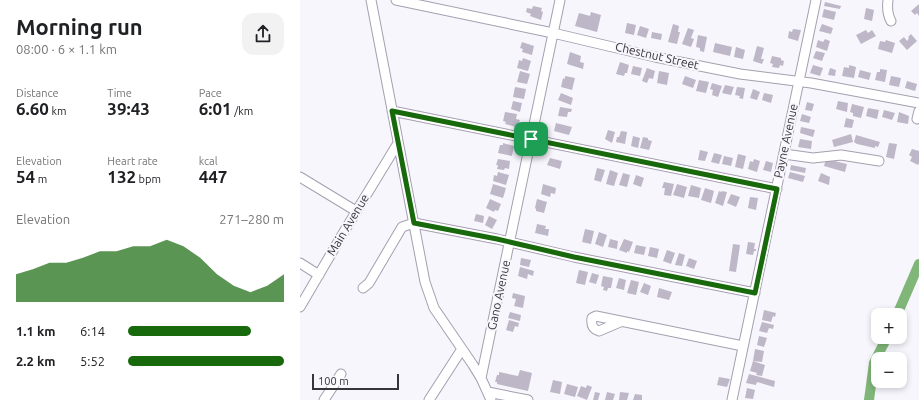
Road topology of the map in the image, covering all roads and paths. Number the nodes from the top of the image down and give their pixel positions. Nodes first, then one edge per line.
1 (371, 0) edge
2 (396, 0) edge
3 (560, 0) edge
4 (816, 0) edge
5 (888, 0) edge
6 (891, 21) dead end
7 (553, 33) junction
8 (798, 82) junction
9 (919, 103) edge
10 (392, 111) junction
11 (531, 139) junction
12 (398, 143) junction
13 (784, 154) junction
14 (879, 161) dead end
15 (300, 177) edge
16 (777, 189) junction
17 (356, 211) junction
18 (414, 223) junction
19 (510, 243) junction
20 (300, 263) edge
21 (319, 275) junction
22 (363, 288) dead end
23 (755, 293) junction
24 (300, 307) edge
25 (620, 322) dead end
26 (744, 346) junction
27 (462, 349) junction
28 (341, 374) dead end
29 (481, 378) junction
30 (490, 396) edge
31 (324, 400) edge
32 (429, 400) edge
33 (528, 400) edge
34 (732, 400) edge

1 - 10 street
2 - 7 street, Chestnut Street
3 - 7 street, Gano Avenue
4 - 8 street, Payne Avenue
5 - 6 street
7 - 8 street, Chestnut Street
7 - 11 street, Gano Avenue
8 - 9 street, Chestnut Street
8 - 13 street, Payne Avenue
10 - 11 street
10 - 12 street
11 - 16 street
11 - 19 street, Gano Avenue
12 - 17 street, Main Avenue
12 - 18 street
13 - 14 street
13 - 16 street, Payne Avenue
15 - 17 street
16 - 23 street, Payne Avenue
17 - 21 street, Main Avenue
18 - 19 street
18 - 22 street
18 - 27 street
19 - 23 street
19 - 29 street, Gano Avenue
20 - 21 street
21 - 24 street, Main Avenue
23 - 26 street, Payne Avenue
25 - 26 street
26 - 34 street, Payne Avenue
27 - 29 street
27 - 32 street
28 - 31 street
29 - 30 street
30 - 33 street

